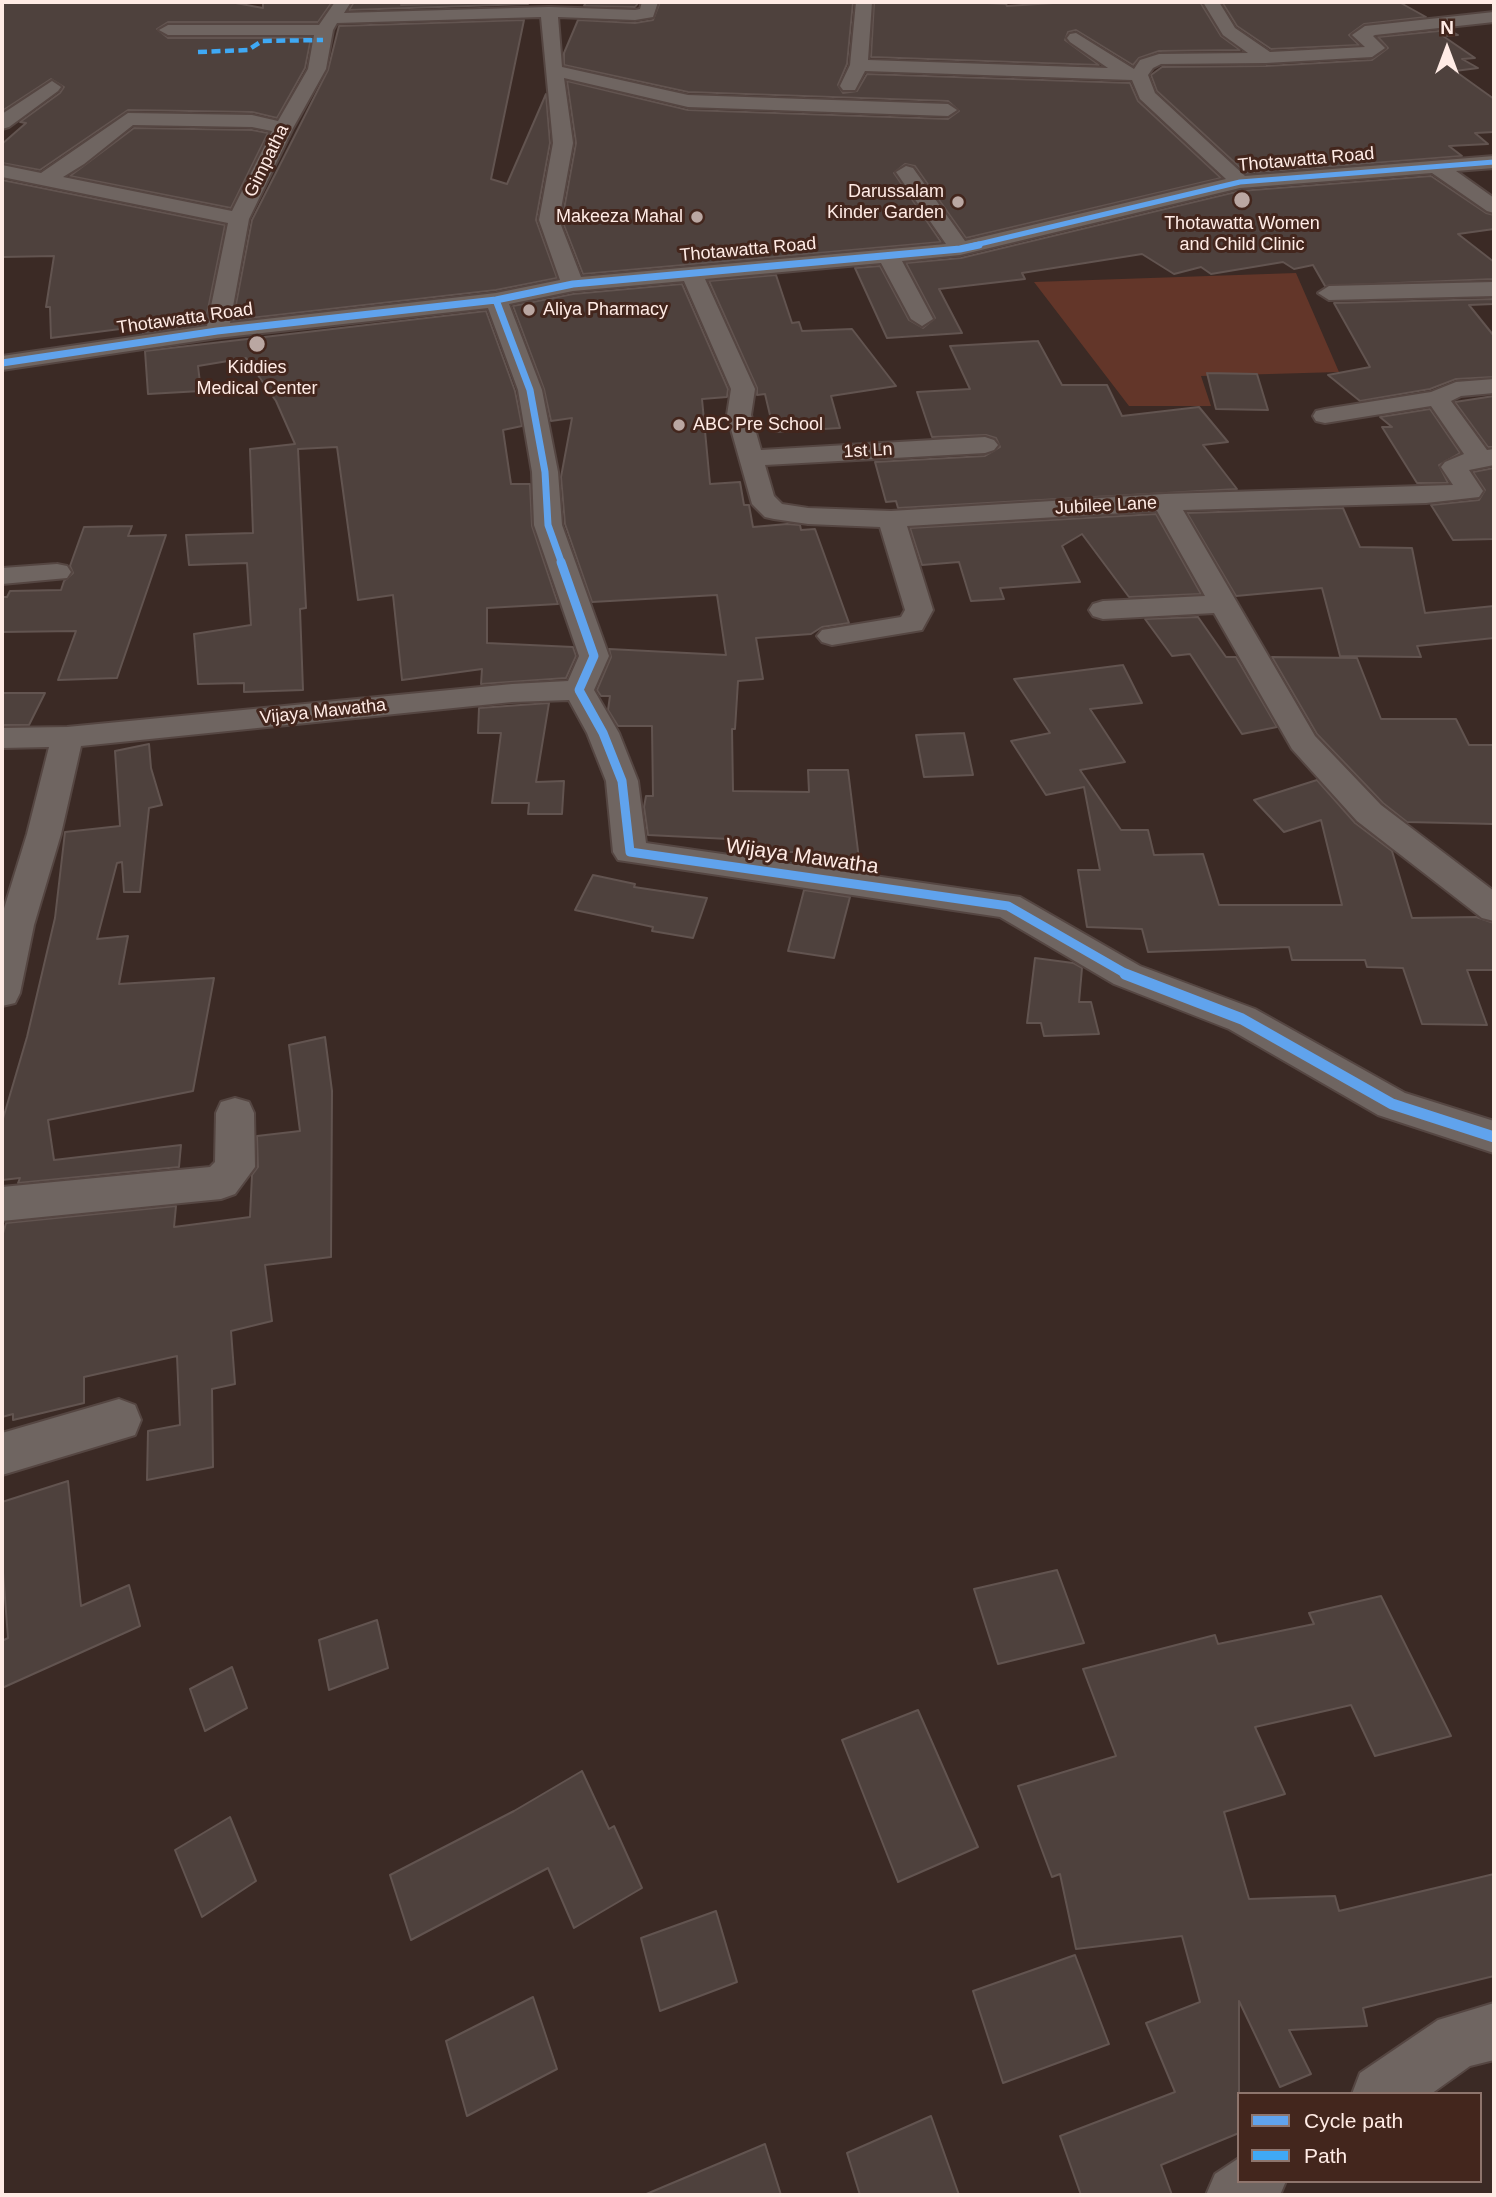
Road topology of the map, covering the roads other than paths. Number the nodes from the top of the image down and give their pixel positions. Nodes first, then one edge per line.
1 (343, 2) edge
2 (650, 2) edge
3 (864, 2) edge
4 (1211, 2) edge
5 (1448, 2) edge
6 (549, 12) junction
7 (1494, 18) edge
8 (1470, 19) junction
9 (327, 24) junction
10 (168, 30) dead end
11 (1076, 38) dead end
12 (1141, 49) dead end
13 (1266, 58) junction
14 (1156, 60) junction
15 (859, 65) junction
16 (554, 74) junction
17 (1133, 74) junction
18 (52, 87) dead end
19 (838, 106) junction
20 (948, 110) dead end
21 (2, 123) edge
22 (282, 128) junction
23 (1494, 162) edge
24 (1438, 168) junction
25 (2, 171) edge
26 (906, 172) dead end
27 (47, 178) junction
28 (1240, 182) junction
29 (1493, 218) edge
30 (239, 219) junction
31 (960, 249) junction
32 (889, 257) junction
33 (691, 272) junction
34 (573, 284) junction
35 (1494, 289) edge
36 (1329, 293) dead end
37 (496, 300) junction
38 (922, 319) dead end
39 (217, 331) junction
40 (2, 363) edge
41 (1494, 386) edge
42 (1437, 398) junction
43 (1325, 416) dead end
44 (985, 445) dead end
45 (750, 458) junction
46 (1487, 458) edge
47 (1470, 491) junction
48 (1165, 502) junction
49 (1494, 505) edge
50 (891, 519) junction
51 (57, 572) dead end
52 (2, 576) edge
53 (1223, 604) junction
54 (1103, 610) dead end
55 (832, 636) dead end
56 (579, 690) junction
57 (67, 737) junction
58 (2, 738) edge
59 (1494, 909) edge
60 (2, 993) edge
61 (235, 1112) dead end
62 (1494, 1138) edge
63 (2, 1204) edge
64 (119, 1420) dead end
65 (2, 1454) edge
66 (1494, 2032) edge
67 (1384, 2092) edge
68 (1253, 2183) edge
69 (1236, 2195) edge

1 - 9 street, Gimpatha
2 - 6 street
3 - 15 street
4 - 13 street
5 - 8 street
6 - 9 street
6 - 16 street
7 - 8 street
8 - 13 street
9 - 10 street
9 - 22 street, Gimpatha
11 - 17 street
12 - 14 street
13 - 14 street
14 - 17 street
15 - 17 street
15 - 19 street
16 - 19 street
16 - 34 street
17 - 28 street
18 - 21 street
19 - 20 street
22 - 27 street
22 - 30 street, Gimpatha
23 - 24 street, Thotawatta Road
24 - 28 street, Thotawatta Road
24 - 29 street
25 - 27 street
26 - 31 street
27 - 30 street
28 - 31 street, Thotawatta Road
30 - 39 street, Gimpatha
31 - 32 street, Thotawatta Road
32 - 33 street, Thotawatta Road
32 - 38 street
33 - 34 street, Thotawatta Road
33 - 45 street, Jubilee Lane
34 - 37 street, Thotawatta Road
35 - 36 street
37 - 39 street, Thotawatta Road
37 - 56 street
39 - 40 street, Thotawatta Road
41 - 42 street
42 - 43 street
42 - 46 street
44 - 45 street, 1st Ln
45 - 50 street, Jubilee Lane
46 - 47 street
47 - 48 street
47 - 49 street
48 - 50 street, Jubilee Lane
48 - 53 street, Jubilee Lane
50 - 55 street
51 - 52 street
53 - 54 street
53 - 59 street, Jubilee Lane
56 - 57 street, Vijaya Mawatha
56 - 62 street, Wijaya Mawatha
57 - 58 street, Vijaya Mawatha
57 - 60 street
61 - 63 street
64 - 65 street
66 - 67 street
68 - 69 street

